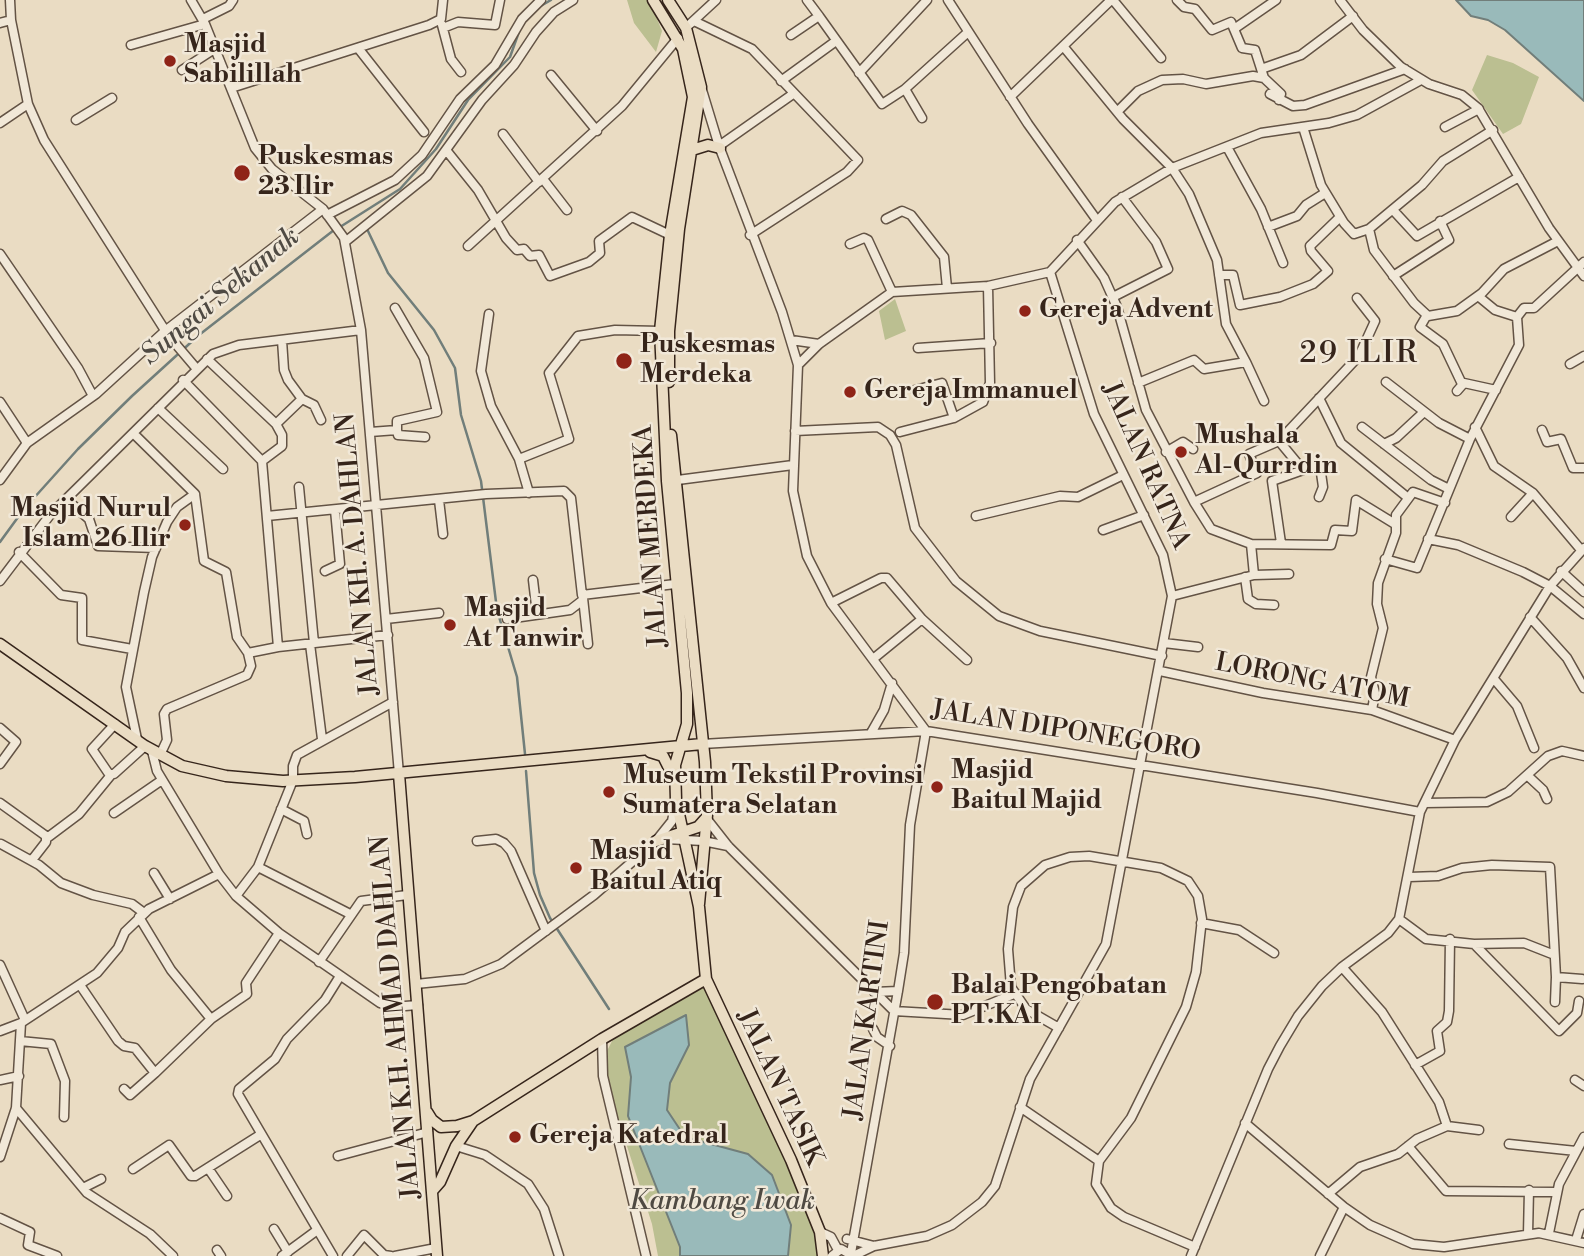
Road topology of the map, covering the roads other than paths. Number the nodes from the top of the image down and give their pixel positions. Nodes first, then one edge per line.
1 (10, 0) edge
2 (191, 0) edge
3 (233, 0) edge
4 (443, 0) edge
5 (500, 0) edge
6 (541, 0) edge
7 (573, 0) edge
8 (653, 0) edge
9 (668, 0) edge
10 (716, 0) edge
11 (807, 0) edge
12 (927, 0) edge
13 (948, 0) edge
14 (1112, 0) edge
15 (1177, 0) edge
16 (1276, 0) edge
17 (1340, 0) edge
18 (819, 16) junction
19 (1353, 16) junction
20 (11, 20) junction
21 (204, 22) junction
22 (0, 23) edge
23 (442, 24) junction
24 (690, 25) junction
25 (1234, 29) junction
26 (967, 33) junction
27 (791, 35) dead end
28 (677, 38) junction
29 (836, 41) junction
30 (131, 45) dead end
31 (1063, 46) junction
32 (216, 48) junction
33 (358, 48) junction
34 (1161, 58) dead end
35 (1403, 68) junction
36 (182, 70) dead end
37 (461, 72) dead end
38 (859, 73) junction
39 (1262, 74) junction
40 (551, 75) dead end
41 (1421, 80) junction
42 (781, 81) junction
43 (701, 87) junction
44 (231, 88) junction
45 (905, 89) junction
46 (793, 94) junction
47 (1270, 94) dead end
48 (1010, 97) junction
49 (111, 98) dead end
50 (1280, 98) junction
51 (28, 104) junction
52 (1479, 108) junction
53 (1120, 114) junction
54 (922, 118) dead end
55 (76, 121) dead end
56 (0, 123) edge
57 (1303, 127) junction
58 (1446, 127) dead end
59 (1493, 130) junction
60 (597, 131) junction
61 (424, 132) dead end
62 (503, 134) dead end
63 (719, 147) junction
64 (1227, 147) junction
65 (694, 149) junction
66 (446, 150) junction
67 (684, 158) junction
68 (1172, 168) junction
69 (1519, 177) junction
70 (541, 180) junction
71 (1325, 193) junction
72 (1122, 197) junction
73 (567, 210) dead end
74 (1393, 210) junction
75 (326, 214) junction
76 (1340, 217) junction
77 (498, 219) junction
78 (886, 219) dead end
79 (1096, 219) junction
80 (1440, 221) junction
81 (1268, 227) junction
82 (1368, 229) junction
83 (670, 235) junction
84 (751, 235) junction
85 (344, 240) junction
86 (1077, 240) junction
87 (1558, 241) junction
88 (850, 244) dead end
89 (468, 246) dead end
90 (0, 254) edge
91 (1283, 263) dead end
92 (1581, 265) edge
93 (1050, 272) junction
94 (1219, 275) junction
95 (1393, 276) junction
96 (1584, 276) edge
97 (988, 286) junction
98 (947, 288) junction
99 (892, 292) junction
100 (1478, 296) junction
101 (1113, 297) junction
102 (1357, 298) dead end
103 (396, 308) dead end
104 (489, 314) dead end
105 (1427, 315) junction
106 (1517, 317) junction
107 (360, 330) junction
108 (660, 331) junction
109 (166, 333) junction
110 (282, 340) junction
111 (791, 340) junction
112 (991, 343) junction
113 (819, 344) junction
114 (918, 348) dead end
115 (1584, 356) edge
116 (207, 359) junction
117 (1247, 362) junction
118 (193, 365) junction
119 (798, 365) junction
120 (1570, 365) dead end
121 (183, 380) junction
122 (1386, 382) dead end
123 (1138, 383) junction
124 (915, 390) dead end
125 (1496, 390) junction
126 (93, 396) junction
127 (1319, 398) junction
128 (302, 399) junction
129 (1264, 401) dead end
130 (0, 402) edge
131 (158, 408) junction
132 (1424, 412) junction
133 (954, 418) junction
134 (321, 419) dead end
135 (276, 424) junction
136 (1362, 427) dead end
137 (1475, 427) junction
138 (397, 430) junction
139 (1542, 430) dead end
140 (795, 431) junction
141 (370, 432) junction
142 (900, 432) dead end
143 (134, 434) junction
144 (425, 437) dead end
145 (1470, 439) junction
146 (1279, 441) junction
147 (27, 443) junction
148 (1384, 444) junction
149 (1193, 449) dead end
150 (1166, 453) junction
151 (519, 459) junction
152 (262, 461) junction
153 (793, 465) junction
154 (1584, 468) edge
155 (223, 469) dead end
156 (1303, 470) junction
157 (1123, 475) junction
158 (0, 480) edge
159 (671, 481) junction
160 (299, 487) dead end
161 (1449, 489) junction
162 (529, 493) junction
163 (1533, 493) junction
164 (195, 494) junction
165 (1319, 497) dead end
166 (1407, 497) junction
167 (67, 500) junction
168 (439, 500) junction
169 (1194, 502) junction
170 (1445, 503) junction
171 (378, 506) junction
172 (335, 510) junction
173 (301, 513) junction
174 (1144, 514) junction
175 (267, 516) junction
176 (976, 516) dead end
177 (1511, 517) dead end
178 (1395, 524) junction
179 (1103, 530) dead end
180 (443, 534) dead end
181 (1428, 539) junction
182 (1281, 543) junction
183 (1251, 544) junction
184 (156, 548) junction
185 (1583, 549) edge
186 (19, 552) junction
187 (1385, 559) junction
188 (325, 571) dead end
189 (1561, 571) junction
190 (1289, 573) dead end
191 (1249, 576) junction
192 (533, 580) dead end
193 (0, 581) edge
194 (675, 584) junction
195 (1550, 586) junction
196 (1584, 592) edge
197 (1171, 596) junction
198 (583, 597) junction
199 (831, 603) junction
200 (1274, 605) dead end
201 (439, 613) dead end
202 (537, 614) junction
203 (1584, 614) edge
204 (1530, 617) junction
205 (386, 619) junction
206 (507, 619) dead end
207 (922, 620) junction
208 (388, 635) junction
209 (312, 643) junction
210 (1164, 643) junction
211 (0, 644) edge
212 (588, 644) dead end
213 (278, 647) junction
214 (1198, 647) dead end
215 (132, 649) junction
216 (248, 653) junction
217 (1162, 656) junction
218 (873, 659) junction
219 (967, 660) dead end
220 (1160, 671) junction
221 (1494, 679) junction
222 (892, 683) junction
223 (1584, 688) edge
224 (393, 702) junction
225 (1372, 710) junction
226 (115, 724) junction
227 (0, 728) edge
228 (926, 731) junction
229 (871, 733) junction
230 (322, 739) junction
231 (1455, 740) junction
232 (702, 744) junction
233 (682, 745) junction
234 (149, 748) junction
235 (1534, 748) dead end
236 (636, 751) junction
237 (1584, 756) edge
238 (0, 763) edge
239 (1141, 764) junction
240 (399, 774) junction
241 (111, 775) junction
242 (1528, 776) junction
243 (674, 779) junction
244 (162, 780) junction
245 (293, 780) junction
246 (1546, 799) dead end
247 (676, 800) junction
248 (0, 803) edge
249 (1422, 808) junction
250 (281, 809) junction
251 (114, 813) dead end
252 (706, 818) junction
253 (307, 834) dead end
254 (684, 834) junction
255 (47, 838) junction
256 (477, 841) dead end
257 (656, 841) junction
258 (703, 841) junction
259 (1, 844) edge
260 (728, 846) junction
261 (32, 860) junction
262 (1123, 862) junction
263 (258, 867) junction
264 (154, 873) dead end
265 (219, 874) junction
266 (1409, 877) junction
267 (407, 895) junction
268 (236, 896) junction
269 (170, 899) junction
270 (699, 907) junction
271 (349, 914) junction
272 (142, 915) junction
273 (1399, 919) junction
274 (1201, 923) junction
275 (552, 927) junction
276 (279, 933) junction
277 (1450, 939) junction
278 (1474, 944) junction
279 (1274, 953) dead end
280 (1552, 954) junction
281 (319, 962) junction
282 (0, 965) edge
283 (1342, 967) junction
284 (340, 976) junction
285 (1556, 976) junction
286 (706, 979) junction
287 (1582, 979) dead end
288 (416, 984) junction
289 (80, 985) junction
290 (4, 986) edge
291 (898, 991) junction
292 (874, 992) junction
293 (1014, 994) junction
294 (1579, 1001) dead end
295 (1555, 1002) dead end
296 (418, 1005) junction
297 (894, 1011) junction
298 (1580, 1015) edge
299 (212, 1019) junction
300 (23, 1021) junction
301 (1059, 1028) junction
302 (873, 1029) dead end
303 (0, 1031) edge
304 (603, 1039) junction
305 (20, 1041) junction
306 (890, 1046) junction
307 (1415, 1065) junction
308 (155, 1073) junction
309 (19, 1076) junction
310 (0, 1080) edge
311 (1575, 1080) dead end
312 (1584, 1086) edge
313 (124, 1089) dead end
314 (1020, 1107) junction
315 (16, 1108) junction
316 (427, 1111) junction
317 (64, 1116) dead end
318 (473, 1121) junction
319 (1245, 1123) junction
320 (1447, 1126) junction
321 (1479, 1130) dead end
322 (428, 1132) junction
323 (260, 1135) junction
324 (1584, 1137) edge
325 (1508, 1144) dead end
326 (456, 1146) junction
327 (1408, 1146) junction
328 (1576, 1151) junction
329 (1, 1153) edge
330 (338, 1156) dead end
331 (1099, 1161) junction
332 (208, 1168) junction
333 (133, 1169) dead end
334 (102, 1179) dead end
335 (83, 1188) junction
336 (433, 1190) junction
337 (1529, 1191) junction
338 (1556, 1192) junction
339 (1328, 1194) junction
340 (227, 1196) dead end
341 (1344, 1207) junction
342 (1584, 1214) edge
343 (0, 1218) edge
344 (274, 1229) dead end
345 (316, 1231) junction
346 (820, 1232) junction
347 (1549, 1233) junction
348 (1528, 1234) junction
349 (851, 1241) junction
350 (1580, 1242) edge
351 (874, 1246) junction
352 (1195, 1247) junction
353 (436, 1252) edge
354 (1444, 1252) edge
355 (845, 1253) edge
356 (285, 1254) edge
357 (57, 1256) edge
358 (173, 1256) edge
359 (333, 1256) edge
360 (347, 1256) edge
361 (393, 1256) edge
362 (559, 1256) edge
363 (646, 1256) edge
364 (823, 1256) edge
365 (1191, 1256) edge
366 (1321, 1256) edge

1 - 20 street
2 - 21 street
3 - 21 street
4 - 23 street
5 - 23 street
6 - 75 street
7 - 66 street
8 - 28 main road, JALAN MERDEKA
9 - 24 main road, JALAN MERDEKA
10 - 24 street
11 - 18 street
12 - 38 street
13 - 26 street
14 - 31 street
14 - 34 street
15 - 25 street
16 - 25 street
17 - 19 street
18 - 27 street
18 - 29 street
19 - 35 street
19 - 39 street
20 - 22 street
20 - 51 street
21 - 30 street
21 - 32 street
23 - 33 street
23 - 37 street
24 - 42 street
24 - 43 main road, JALAN MERDEKA
25 - 39 street
26 - 45 street
26 - 48 street
28 - 60 street
28 - 67 main road, JALAN MERDEKA
29 - 38 street
29 - 42 street
31 - 48 street
31 - 53 street
32 - 36 street
32 - 44 street
33 - 44 street
33 - 61 street
35 - 41 street
35 - 50 street
38 - 45 street
39 - 50 street
39 - 53 street
40 - 60 street
41 - 52 street
41 - 57 street
42 - 46 street
43 - 63 street
43 - 65 main road, JALAN MERDEKA
44 - 75 street
45 - 54 street
46 - 63 street
46 - 84 street
47 - 50 street
48 - 79 street
49 - 55 street
51 - 56 street
51 - 109 street
52 - 58 street
52 - 59 street
53 - 68 street
57 - 64 street
57 - 71 street
59 - 69 street
59 - 74 street
60 - 70 street
62 - 70 street
63 - 65 main road
63 - 84 street
64 - 68 street
64 - 81 street
65 - 67 main road
65 - 159 main road, JALAN MERDEKA
66 - 77 street
66 - 85 street
67 - 83 main road, JALAN MERDEKA
68 - 72 street
68 - 94 street
69 - 80 street
69 - 87 street
70 - 73 street
70 - 77 street
71 - 76 street
71 - 81 street
72 - 79 street
72 - 101 street
74 - 80 street
74 - 82 street
75 - 85 street
75 - 109 street
76 - 82 street
76 - 94 street
77 - 83 street
77 - 89 street
78 - 98 street
79 - 86 street
80 - 95 street
81 - 91 street
82 - 95 street
83 - 108 main road, JALAN MERDEKA
84 - 111 street
85 - 107 street, JALAN KH. A. DAHLAN
86 - 93 street
86 - 101 street
87 - 92 street
87 - 100 street
88 - 99 street
90 - 126 street
92 - 96 street
92 - 106 street
93 - 97 street
93 - 157 street, JALAN RATNA
94 - 117 street
95 - 105 street
97 - 98 street
97 - 112 street
98 - 99 street
99 - 113 street
100 - 105 street
100 - 106 street
101 - 123 street
102 - 127 street
103 - 138 street
104 - 151 street
105 - 125 street
106 - 125 street
107 - 110 street
107 - 141 street, JALAN KH. A. DAHLAN
108 - 151 street
108 - 159 main road, JALAN MERDEKA
109 - 118 street
109 - 126 street
110 - 116 street
110 - 128 street
111 - 113 street
111 - 119 street
112 - 114 street
112 - 133 street
113 - 119 street
115 - 120 street
116 - 118 street
116 - 135 street
117 - 123 street
117 - 129 street
118 - 121 street
119 - 140 street
121 - 131 street
121 - 152 street
122 - 132 street
123 - 150 street
124 - 133 street
125 - 137 street
126 - 147 street
127 - 146 street
127 - 166 street
128 - 134 street
128 - 135 street
130 - 147 street
131 - 143 street
131 - 155 street
132 - 145 street
132 - 148 street
133 - 142 street
135 - 152 street
136 - 148 street
137 - 145 street
137 - 163 street
138 - 141 street
138 - 144 street
139 - 154 street
140 - 153 street
140 - 217 street
141 - 171 street, JALAN KH. A. DAHLAN
143 - 164 street
143 - 167 street
145 - 161 street
146 - 156 street
146 - 169 street
147 - 158 street
148 - 161 street
149 - 150 street
150 - 169 street
151 - 162 street
152 - 175 street
153 - 159 street
153 - 199 street
156 - 165 street
156 - 182 street
157 - 174 street, JALAN RATNA
157 - 176 street
159 - 194 main road, JALAN MERDEKA
159 - 232 main road, JALAN MERDEKA
160 - 173 street
161 - 170 street
162 - 168 street
162 - 198 street
163 - 177 street
163 - 185 street
164 - 184 street
164 - 216 street
166 - 170 street
166 - 178 street
167 - 184 street
167 - 186 street
168 - 171 street
168 - 180 street
169 - 183 street
170 - 181 street
171 - 172 street
171 - 205 street, JALAN KH. A. DAHLAN
172 - 173 street
172 - 188 street
173 - 175 street
173 - 209 street
174 - 179 street
174 - 197 street, JALAN RATNA
175 - 213 street
178 - 182 street
178 - 187 street
181 - 187 street
181 - 195 street
182 - 183 street
183 - 191 street
184 - 215 street
185 - 189 street
186 - 193 street
186 - 215 street
187 - 225 street
189 - 195 street
189 - 196 street
190 - 191 street
191 - 197 street
191 - 200 street
192 - 202 street
194 - 198 street
194 - 233 main road, JALAN MERDEKA
195 - 203 street
195 - 204 street
197 - 210 street, JALAN RATNA
198 - 202 street
198 - 212 street
199 - 207 street
199 - 218 street
201 - 205 street
202 - 206 street
204 - 221 street
204 - 223 street
205 - 208 street, JALAN KH. A. DAHLAN
207 - 218 street
207 - 219 street
208 - 209 street
208 - 224 street, JALAN KH. A. DAHLAN
209 - 213 street
209 - 230 street
210 - 214 street
210 - 217 street, JALAN RATNA
211 - 226 main road
213 - 216 street
215 - 234 street
216 - 234 street
217 - 220 street, JALAN RATNA
218 - 222 street
220 - 225 street, LORONG ATOM
220 - 239 street, JALAN RATNA
221 - 231 street
221 - 235 street
222 - 228 street
222 - 229 street
224 - 230 street
224 - 240 street, JALAN KH. A. DAHLAN
225 - 231 street, LORONG ATOM
226 - 234 main road
226 - 241 street
227 - 238 street
228 - 229 street, JALAN DIPONEGORO
228 - 239 street, JALAN DIPONEGORO
228 - 291 street, JALAN KARTINI
229 - 232 street, JALAN DIPONEGORO
230 - 245 street
231 - 249 street
232 - 233 main road
232 - 252 main road, JALAN MERDEKA
233 - 236 main road
233 - 243 main road, JALAN MERDEKA
234 - 241 street
234 - 244 street
234 - 245 main road
236 - 240 main road
236 - 243 main road
237 - 242 street, JALAN DIPONEGORO
239 - 249 street, JALAN DIPONEGORO
239 - 262 street, JALAN RATNA
240 - 245 main road
240 - 267 main road, JALAN K.H. AHMAD DAHLAN
241 - 255 street
242 - 246 street
242 - 249 street, JALAN DIPONEGORO
243 - 247 main road
244 - 251 street
244 - 265 street
245 - 250 street
247 - 254 main road
247 - 257 street
248 - 255 street
249 - 266 street
250 - 253 street
250 - 263 street
252 - 254 main road
252 - 258 main road, JALAN MERDEKA
252 - 260 street
254 - 257 main road
254 - 258 street
254 - 270 main road
255 - 261 street
256 - 275 street
257 - 275 street
258 - 260 street
258 - 270 main road, JALAN MERDEKA
259 - 261 street
260 - 292 street
261 - 272 street
262 - 274 street
262 - 293 street
262 - 301 street, JALAN RATNA
263 - 268 street
263 - 271 street
264 - 269 street
265 - 268 street
265 - 269 street
266 - 273 street
266 - 280 street
267 - 271 street
267 - 288 main road, JALAN K.H. AHMAD DAHLAN
268 - 276 street
269 - 272 street
270 - 286 main road
271 - 281 street
272 - 289 street
272 - 299 street
273 - 277 street
273 - 283 street
274 - 279 street
274 - 331 street
275 - 288 street
276 - 281 street
276 - 299 street
277 - 278 street
277 - 307 street
278 - 280 street
278 - 298 street
280 - 285 street
281 - 284 street
282 - 290 street
283 - 307 street
283 - 319 street
284 - 296 street
284 - 323 street
285 - 287 street
285 - 295 street
286 - 304 main road
286 - 346 main road, JALAN TASIK
288 - 296 main road, JALAN K.H. AHMAD DAHLAN
289 - 300 street
289 - 308 street
290 - 300 street
291 - 292 street
291 - 297 street, JALAN KARTINI
292 - 297 street
293 - 297 street
293 - 301 street
294 - 298 street
296 - 316 main road, JALAN K.H. AHMAD DAHLAN
297 - 306 street, JALAN KARTINI
299 - 308 street
300 - 303 street
300 - 305 street
301 - 314 street, JALAN RATNA
302 - 306 street
304 - 318 main road
304 - 363 street
305 - 309 street
305 - 317 street
306 - 349 street, JALAN KARTINI
307 - 320 street
308 - 313 street
309 - 310 street
309 - 315 street
311 - 312 street
314 - 331 street
314 - 351 street, JALAN RATNA
315 - 329 street
315 - 335 street
316 - 318 main road
316 - 322 main road, JALAN K.H. AHMAD DAHLAN
318 - 326 main road
319 - 339 street
319 - 352 street
320 - 321 street
320 - 327 street
322 - 330 street
322 - 336 main road, JALAN K.H. AHMAD DAHLAN
323 - 332 street
323 - 345 street
324 - 328 street
325 - 328 street
326 - 336 main road
326 - 362 street
327 - 337 street
327 - 339 street
328 - 338 street
331 - 352 street
332 - 333 street
332 - 340 street
334 - 335 street
335 - 358 street
336 - 353 main road, JALAN K.H. AHMAD DAHLAN
337 - 338 street
337 - 348 street
338 - 347 street
339 - 341 street
341 - 354 street
341 - 366 street
342 - 350 street
343 - 357 street
344 - 356 street
345 - 356 street
345 - 359 street
346 - 355 street
346 - 364 main road, JALAN TASIK
347 - 348 street
347 - 350 street
348 - 354 street
349 - 351 street
349 - 355 street, JALAN KARTINI
351 - 355 street
352 - 365 street
353 - 361 street
360 - 361 street

